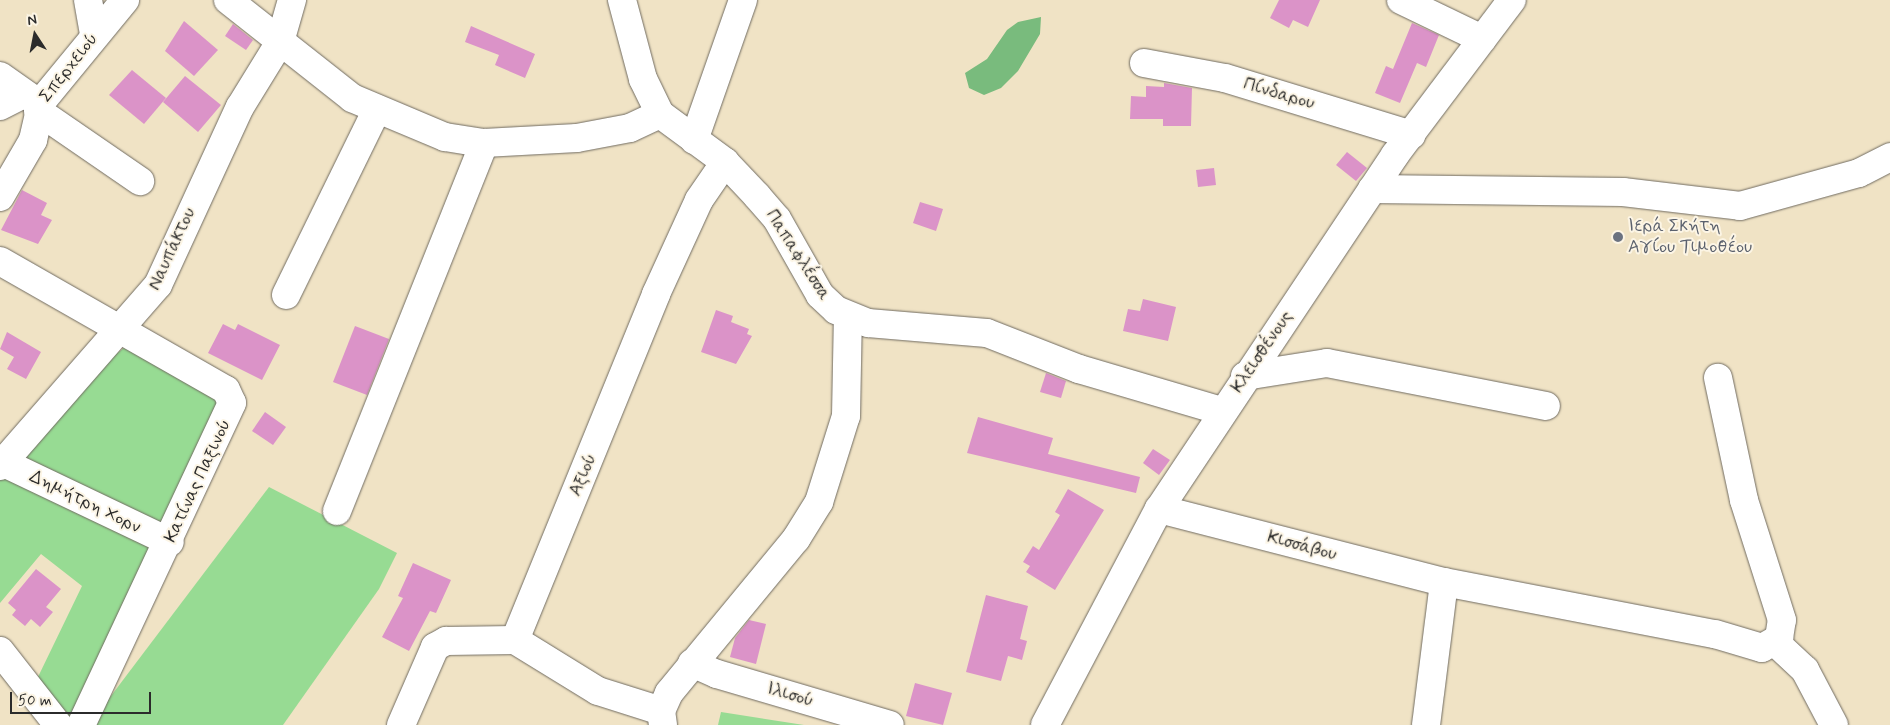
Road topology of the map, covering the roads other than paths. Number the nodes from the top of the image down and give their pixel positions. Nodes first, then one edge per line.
1 (88, 0) edge
2 (125, 0) edge
3 (228, 0) edge
4 (292, 0) edge
5 (622, 0) edge
6 (743, 0) edge
7 (1401, 0) edge
8 (1512, 0) edge
9 (94, 36) junction
10 (1482, 40) junction
11 (280, 42) junction
12 (1144, 63) dead end
13 (0, 76) edge
14 (34, 103) junction
15 (0, 106) edge
16 (377, 109) junction
17 (660, 114) junction
18 (1412, 135) junction
19 (694, 140) junction
20 (484, 143) junction
21 (1890, 157) edge
22 (725, 162) junction
23 (140, 181) dead end
24 (1372, 189) junction
25 (0, 197) edge
26 (0, 261) edge
27 (286, 295) dead end
28 (848, 316) junction
29 (120, 329) junction
30 (1245, 376) junction
31 (1718, 378) dead end
32 (1546, 406) dead end
33 (1222, 411) junction
34 (1, 463) edge
35 (1160, 509) junction
36 (337, 512) dead end
37 (170, 542) junction
38 (1444, 582) junction
39 (515, 640) junction
40 (1775, 642) junction
41 (0, 651) edge
42 (692, 662) junction
43 (662, 718) edge
44 (49, 721) edge
45 (80, 725) edge
46 (401, 725) edge
47 (890, 725) edge
48 (1045, 725) edge
49 (1426, 725) edge
50 (1834, 725) edge

1 - 9 street
2 - 9 street, Σπερχειού
3 - 11 street
4 - 11 street, Ναυπάκτου
5 - 17 street, Παπαφλέσσα
6 - 19 street
7 - 10 street
8 - 10 street, Κλεισθένους
9 - 14 street, Σπερχειού
10 - 18 street, Κλεισθένους
11 - 16 street
11 - 29 street, Ναυπάκτου
12 - 18 street, Πίνδαρου
13 - 14 street
14 - 15 street
14 - 23 street
14 - 25 street, Σπερχειού
16 - 20 street
16 - 27 street
17 - 19 street, Παπαφλέσσα
17 - 20 street
18 - 24 street, Κλεισθένους
19 - 22 street, Παπαφλέσσα
20 - 36 street
21 - 24 street
22 - 28 street, Παπαφλέσσα
22 - 39 street, Αξιού
24 - 30 street, Κλεισθένους
26 - 29 street, Κατίνας Παξινού
28 - 33 street, Παπαφλέσσα
28 - 42 street
29 - 34 street, Ναυπάκτου
29 - 37 street, Κατίνας Παξινού
30 - 32 street
30 - 33 street, Κλεισθένους
31 - 40 street
33 - 35 street, Κλεισθένους
34 - 37 street, Δημήτρη Χορν
35 - 38 street, Κισσάβου
35 - 48 street, Κλεισθένους
37 - 45 street, Κατίνας Παξινού
38 - 40 street, Κισσάβου
38 - 49 street
39 - 43 street
39 - 46 street
40 - 50 street
41 - 44 street
42 - 43 street
42 - 47 street, Ιλισού

